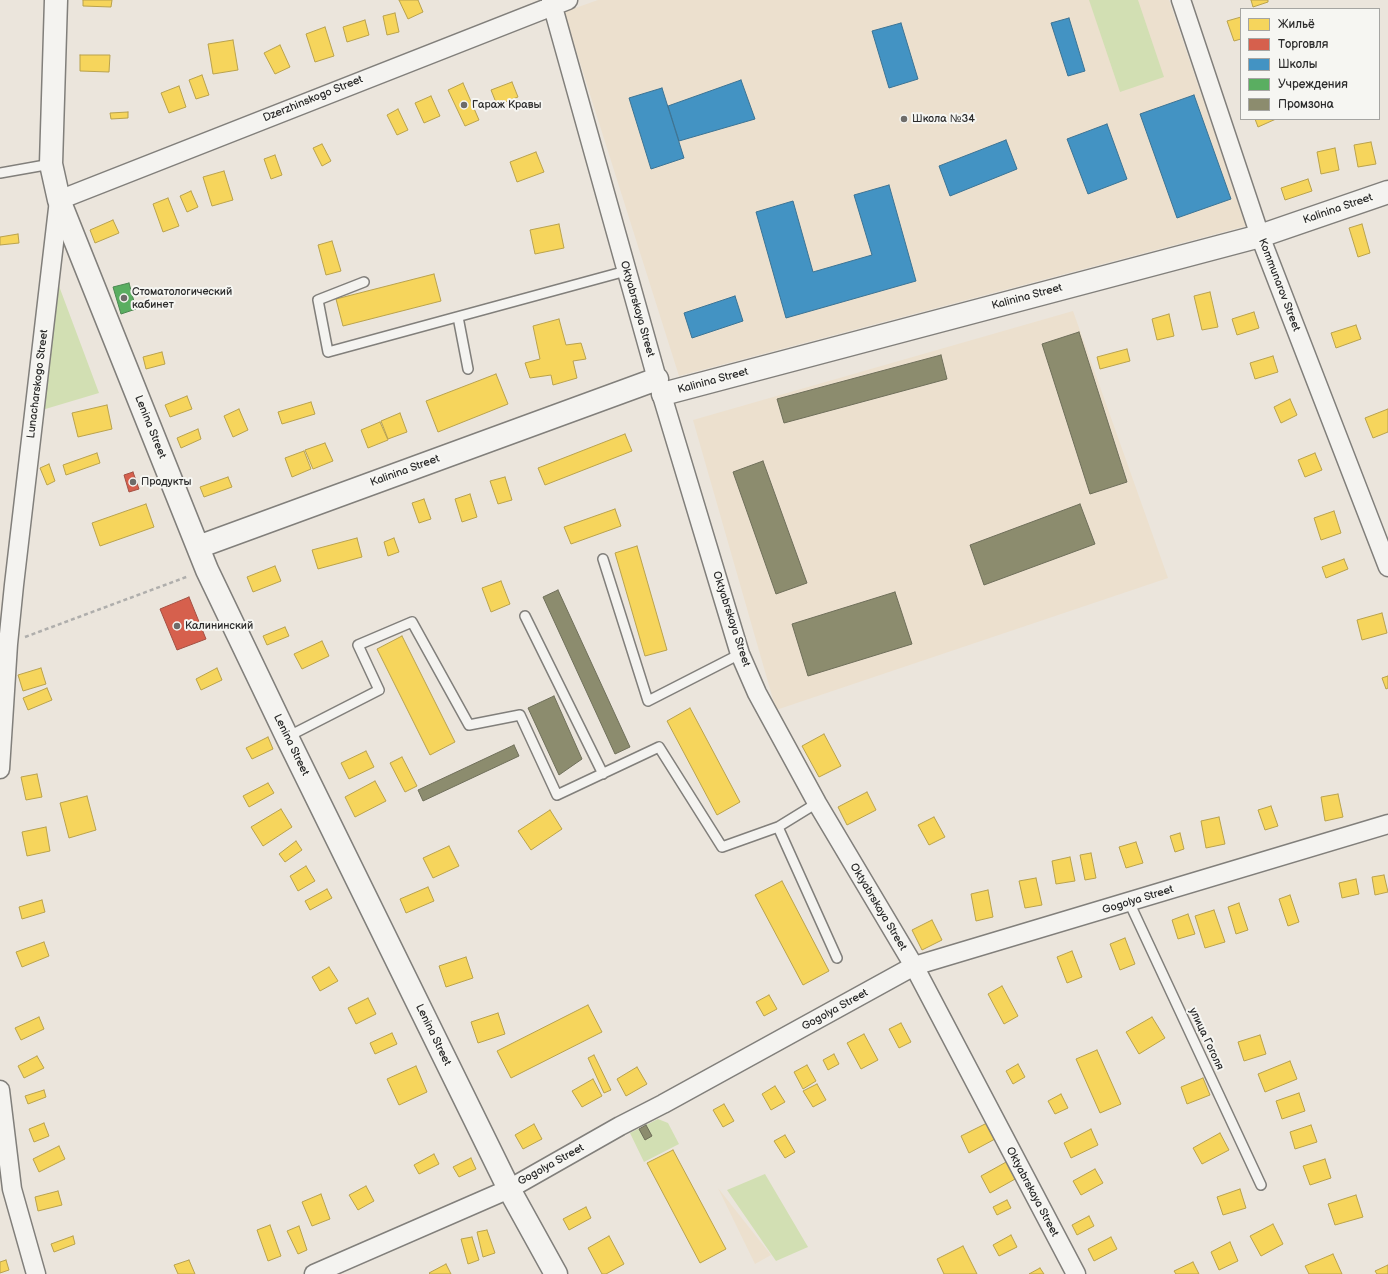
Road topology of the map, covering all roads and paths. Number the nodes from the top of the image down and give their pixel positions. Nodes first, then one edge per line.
1 (56, 0) edge
2 (1181, 0) edge
3 (557, 2) edge
4 (51, 164) junction
5 (0, 173) edge
6 (1388, 192) edge
7 (59, 200) junction
8 (1260, 236) junction
9 (626, 271) junction
10 (364, 282) dead end
11 (458, 317) junction
12 (468, 368) dead end
13 (660, 386) junction
14 (198, 547) junction
15 (603, 559) dead end
16 (1388, 566) edge
17 (207, 570) junction
18 (525, 616) dead end
19 (8, 644) junction
20 (740, 654) junction
21 (287, 737) junction
22 (0, 769) edge
23 (603, 774) junction
24 (816, 803) junction
25 (1388, 824) edge
26 (778, 827) junction
27 (1129, 902) junction
28 (837, 958) dead end
29 (914, 966) junction
30 (0, 1090) edge
31 (1261, 1185) dead end
32 (509, 1189) junction
33 (6, 1190) edge
34 (36, 1274) edge
35 (314, 1274) edge
36 (556, 1274) edge
37 (1076, 1274) edge

1 - 4 street, Lunacharskogo Street
2 - 8 street, Kommunarov Street
3 - 7 street, Dzerzhinskogo Street
3 - 9 street, Oktyabrskaya Street
4 - 5 lane
4 - 7 street, Lunacharskogo Street
6 - 8 street, Kalinina Street
7 - 14 street, Lenina Street
7 - 19 street, Lunacharskogo Street
8 - 13 street, Kalinina Street
8 - 16 street, Kommunarov Street
9 - 11 lane
9 - 13 street, Oktyabrskaya Street
10 - 11 lane
11 - 12 lane
13 - 14 street, Kalinina Street
13 - 20 street, Oktyabrskaya Street
14 - 17 street, Lenina Street
15 - 20 lane
17 - 19 path
17 - 21 street, Lenina Street
18 - 23 lane
19 - 22 street, Lunacharskogo Street
20 - 24 street, Oktyabrskaya Street
21 - 23 lane
21 - 32 street, Lenina Street
23 - 26 lane
24 - 26 lane
24 - 29 street, Oktyabrskaya Street
25 - 27 street, Gogolya Street
26 - 28 lane
27 - 29 street, Gogolya Street
27 - 31 lane, улица Гоголя
29 - 32 street, Gogolya Street
29 - 37 street, Oktyabrskaya Street
30 - 33 street
32 - 35 street, Gogolya Street
32 - 36 street, Lenina Street
33 - 34 street

